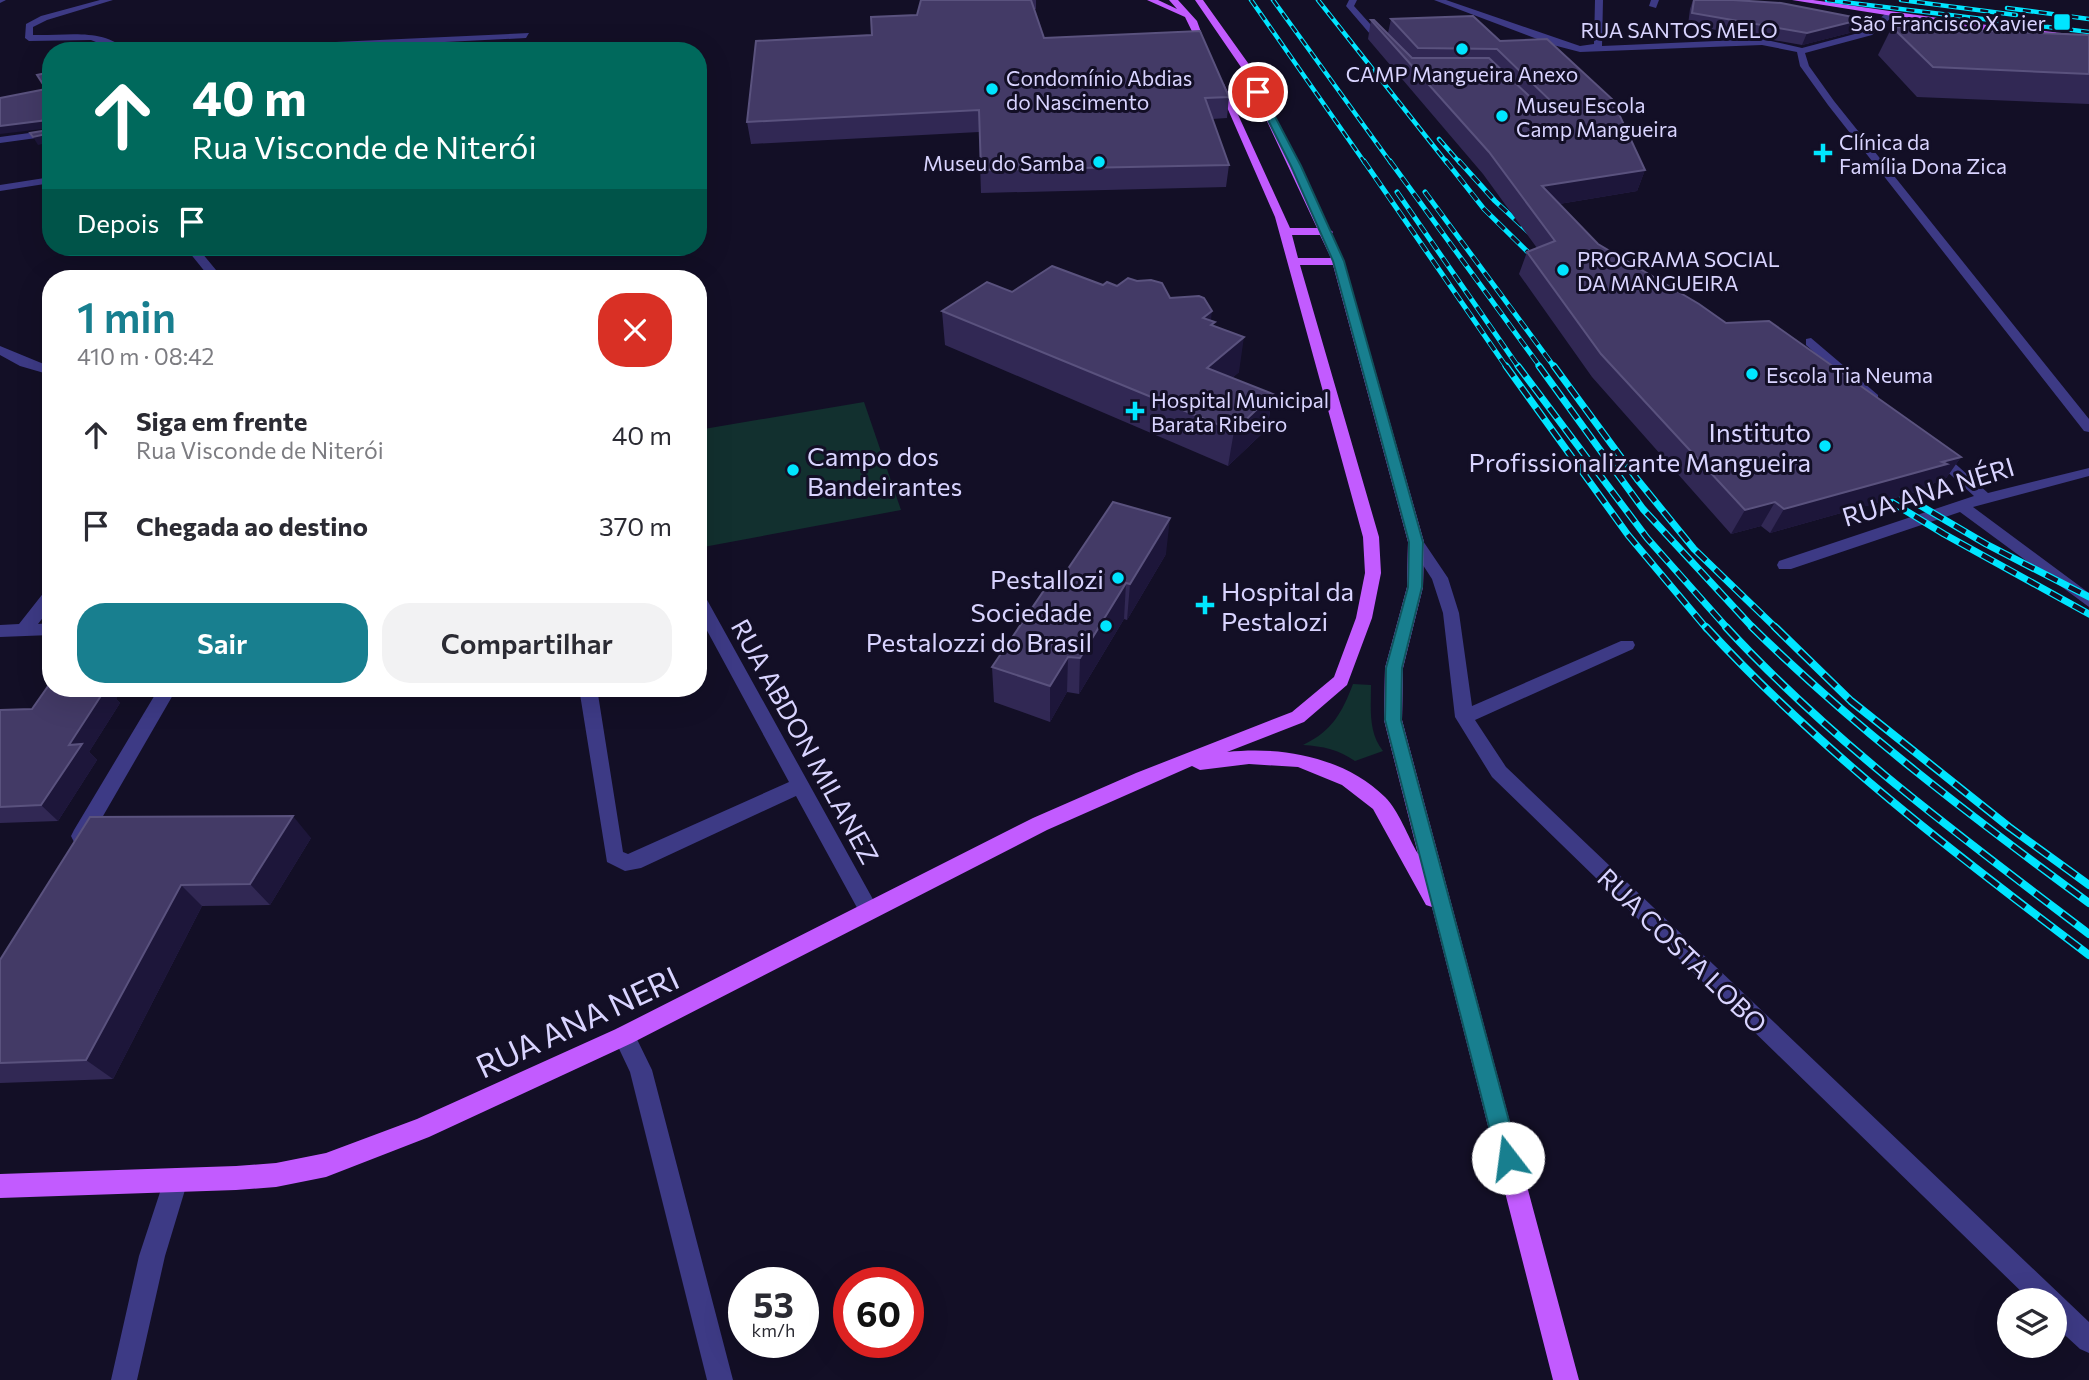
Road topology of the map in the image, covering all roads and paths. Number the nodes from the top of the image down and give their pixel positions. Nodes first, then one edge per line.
1 (109, 0) edge
2 (1151, 0) edge
3 (1173, 0) edge
4 (1199, 0) edge
5 (1353, 0) edge
6 (1438, 0) edge
7 (1599, 0) edge
8 (1796, 0) edge
9 (1889, 15) junction
10 (1193, 21) junction
11 (526, 35) dead end
12 (2089, 39) edge
13 (110, 42) edge
14 (386, 42) edge
15 (1592, 50) junction
16 (1802, 51) junction
17 (1208, 57) edge
18 (1396, 57) edge
19 (1213, 69) edge
20 (42, 134) edge
21 (0, 140) edge
22 (42, 181) edge
23 (0, 188) edge
24 (1285, 231) junction
25 (1326, 232) junction
26 (198, 256) edge
27 (1338, 261) junction
28 (1294, 262) junction
29 (209, 270) edge
30 (1811, 342) dead end
31 (0, 350) edge
32 (42, 368) edge
33 (1882, 406) edge
34 (2089, 428) edge
35 (1924, 443) edge
36 (2089, 472) edge
37 (1985, 498) junction
38 (1962, 506) junction
39 (1416, 542) junction
40 (1785, 565) dead end
41 (2089, 600) edge
42 (42, 607) edge
43 (707, 614) edge
44 (42, 630) edge
45 (0, 631) edge
46 (23, 631) junction
47 (1627, 645) dead end
48 (163, 697) edge
49 (588, 697) edge
50 (1464, 717) junction
51 (1143, 778) junction
52 (801, 785) junction
53 (70, 855) edge
54 (868, 909) junction
55 (1446, 920) junction
56 (624, 1035) junction
57 (176, 1180) junction
58 (0, 1186) edge
59 (2036, 1288) edge
60 (2067, 1319) edge
61 (2089, 1340) edge
62 (124, 1380) edge
63 (720, 1380) edge
64 (1566, 1380) edge

1 - 13 street
2 - 10 main road
3 - 10 main road
4 - 25 main road
5 - 18 street
6 - 15 street, RUA SANTOS MELO
7 - 15 street
8 - 9 main road, RUA SANTOS MELO
9 - 12 main road, RUA SANTOS MELO
9 - 16 street
10 - 17 main road
11 - 14 street
15 - 16 street, RUA SANTOS MELO
16 - 34 street
19 - 24 main road
20 - 21 street
22 - 23 street
24 - 25 main road
24 - 28 main road
25 - 27 main road
26 - 29 street
27 - 28 main road
27 - 39 main road
28 - 51 main road
30 - 33 street
31 - 32 street
35 - 37 street
36 - 37 street, RUA ANA NÉRI
37 - 38 street, RUA ANA NÉRI
38 - 40 street, RUA ANA NÉRI
38 - 41 street
39 - 50 street, RUA COSTA LOBO
39 - 55 main road
42 - 46 street
43 - 52 street, RUA ABDON MILANEZ
44 - 46 street
45 - 46 street
47 - 50 street
48 - 53 street
49 - 52 street
50 - 59 street, RUA COSTA LOBO
51 - 54 main road, RUA ANA NERI
51 - 55 main road
52 - 54 street, RUA ABDON MILANEZ
54 - 56 main road, RUA ANA NERI
55 - 64 main road
56 - 57 main road, RUA ANA NERI
56 - 63 street
57 - 58 main road, RUA ANA NERI
57 - 62 street
60 - 61 street

